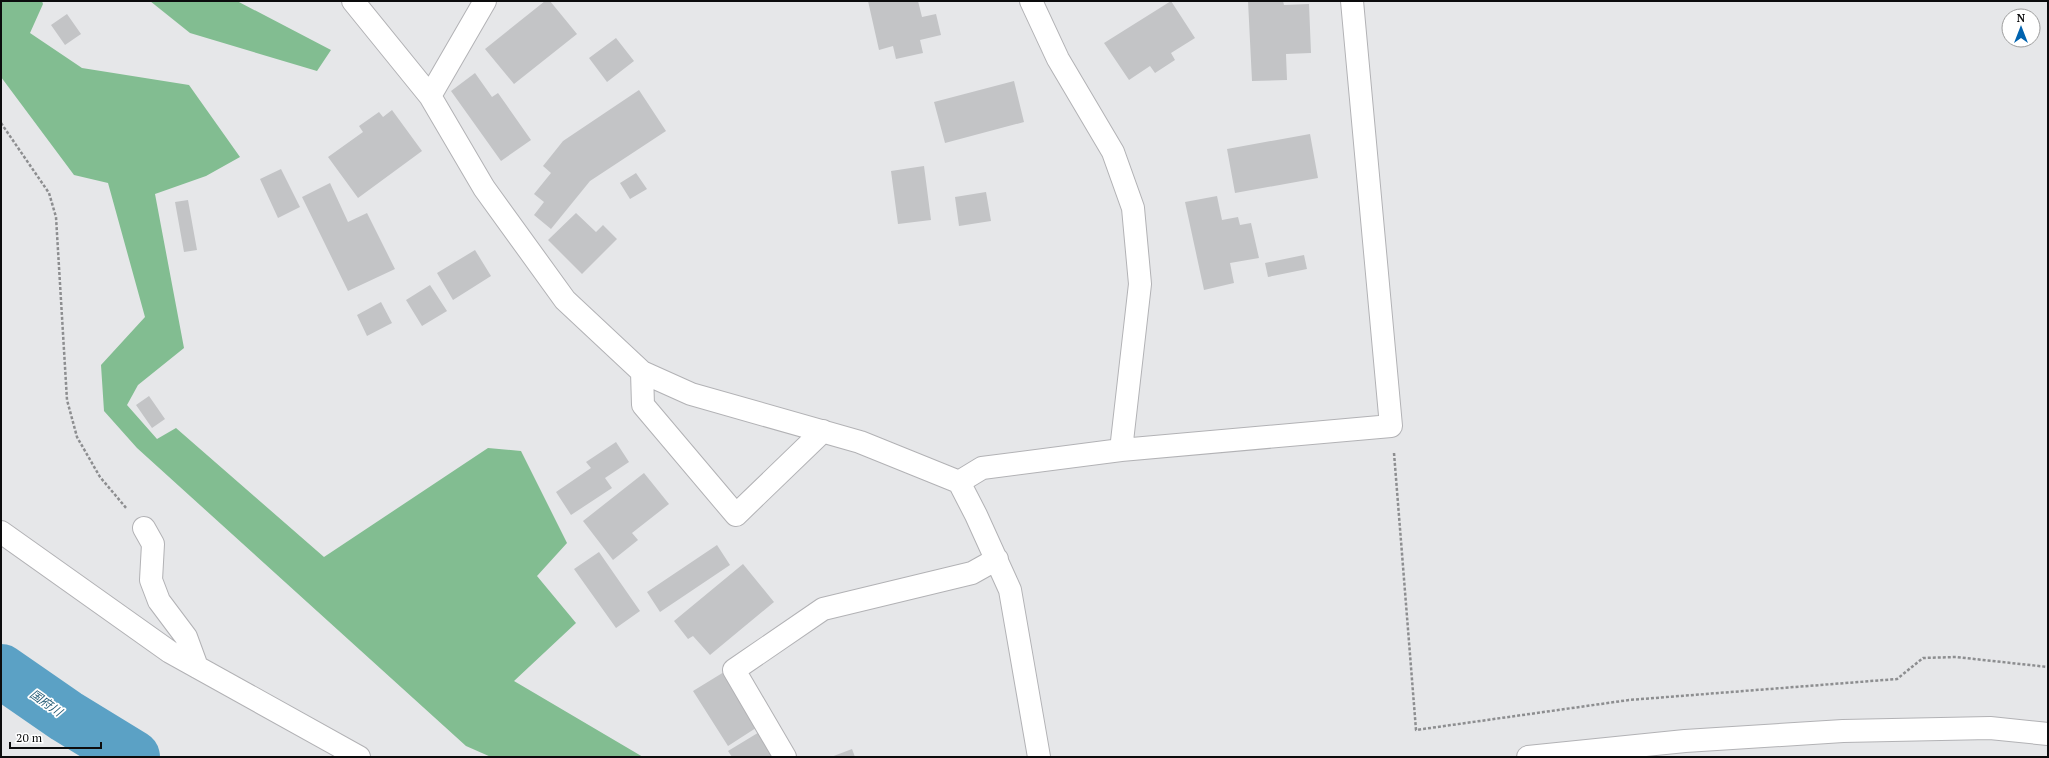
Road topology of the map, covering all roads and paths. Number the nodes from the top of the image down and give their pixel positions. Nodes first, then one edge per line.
1 (353, 1) edge
2 (485, 1) edge
3 (1031, 1) edge
4 (1352, 1) edge
5 (430, 96) junction
6 (1, 123) edge
7 (642, 372) junction
8 (1391, 426) junction
9 (823, 431) junction
10 (1121, 450) junction
11 (958, 482) junction
12 (144, 528) joint
13 (1, 532) edge
14 (997, 559) junction
15 (197, 667) junction
16 (2048, 667) edge
17 (2048, 734) edge
18 (359, 757) edge
19 (785, 757) edge
20 (1039, 757) edge
21 (1528, 757) edge

1 - 5 street
2 - 5 street
3 - 10 street
4 - 8 street
5 - 7 street
6 - 12 path
7 - 9 street
7 - 9 street
8 - 10 street
8 - 16 path
9 - 11 street
10 - 11 street
11 - 14 street
12 - 15 street
13 - 15 street
14 - 19 street
14 - 20 street
15 - 18 street
17 - 21 street

